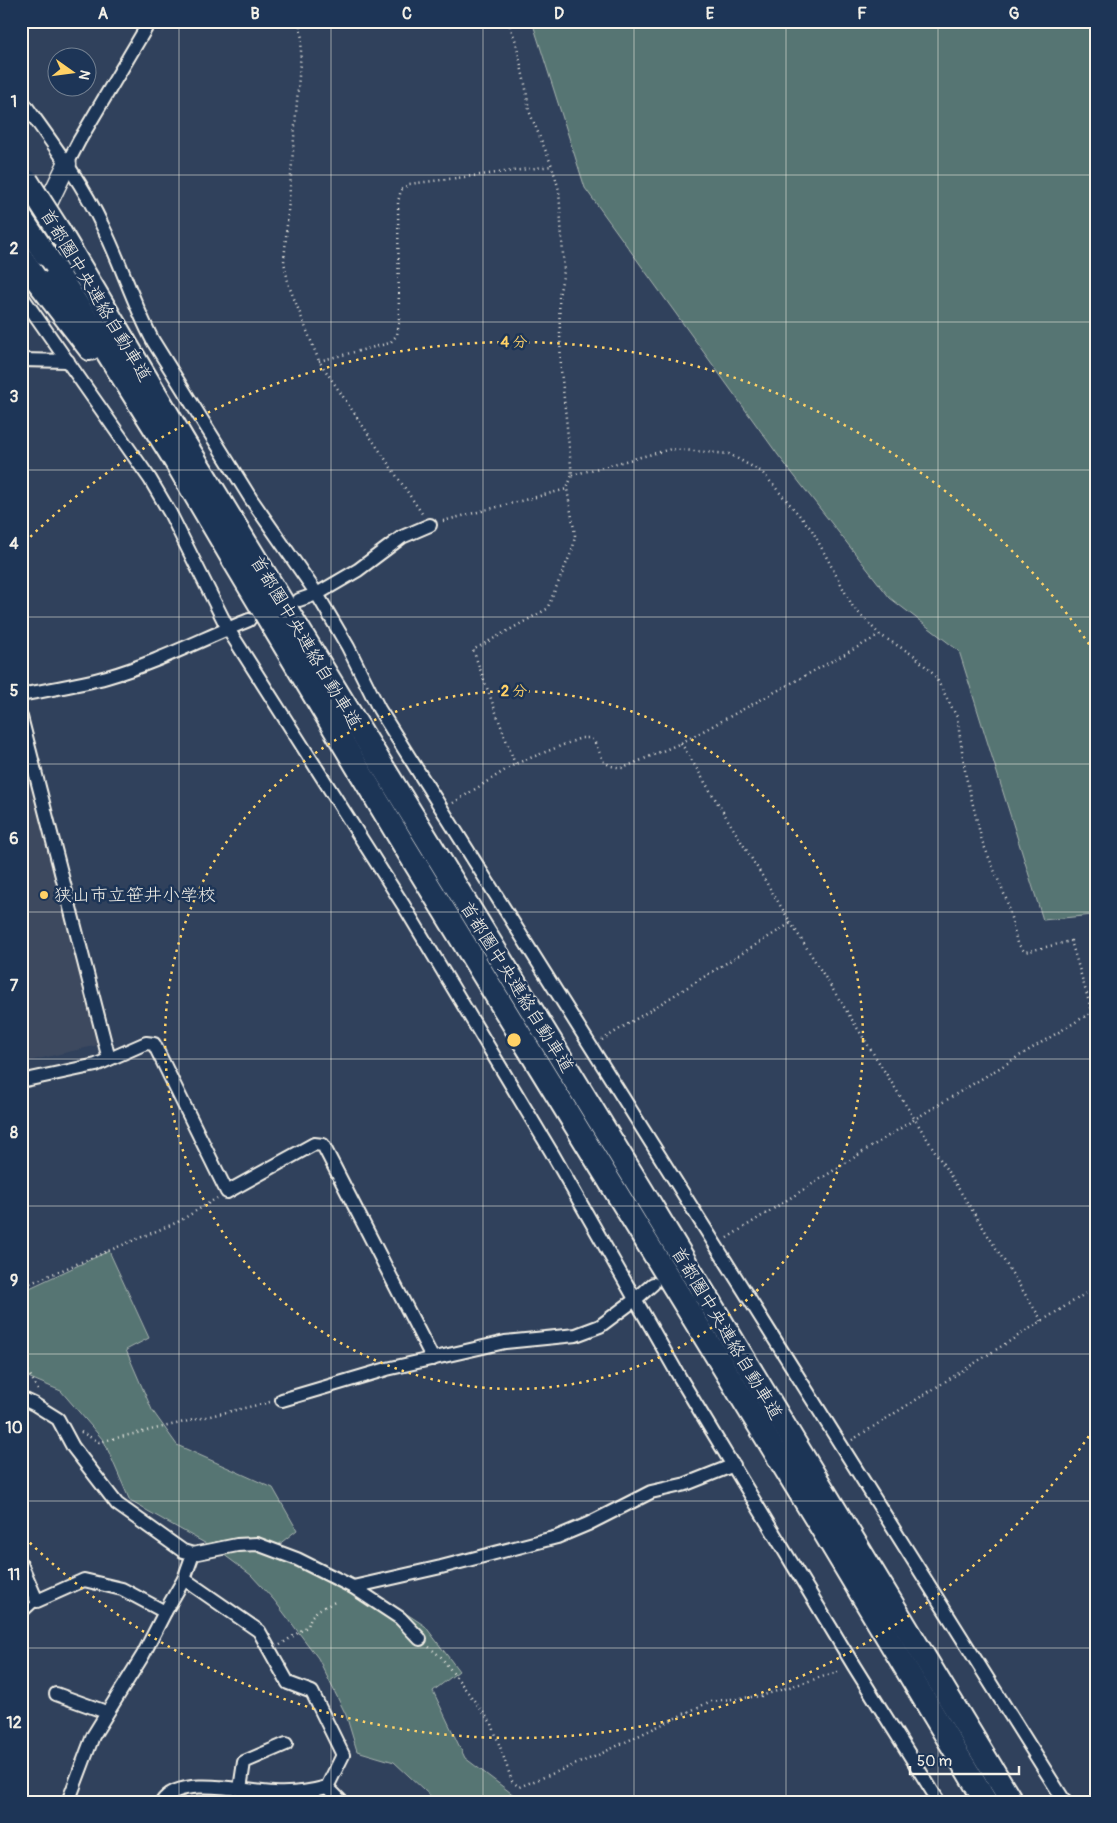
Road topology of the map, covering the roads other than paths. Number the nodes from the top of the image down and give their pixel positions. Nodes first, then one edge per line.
1 (150, 21) edge
2 (21, 99) edge
3 (67, 164) junction
4 (23, 175) edge
5 (21, 218) edge
6 (21, 258) edge
7 (27, 290) edge
8 (21, 360) edge
9 (68, 361) junction
10 (174, 457) junction
11 (430, 525) road end
12 (317, 594) junction
13 (299, 600) dead end
14 (249, 620) dead end
15 (228, 629) junction
16 (21, 695) edge
17 (21, 718) edge
18 (109, 1059) junction
19 (21, 1081) edge
20 (653, 1284) dead end
21 (636, 1299) junction
22 (433, 1359) junction
23 (21, 1398) edge
24 (282, 1400) road end
25 (734, 1465) junction
26 (193, 1554) junction
27 (21, 1564) edge
28 (184, 1579) junction
29 (353, 1587) junction
30 (36, 1600) junction
31 (164, 1612) junction
32 (21, 1616) edge
33 (420, 1640) road end
34 (56, 1694) dead end
35 (106, 1712) junction
36 (286, 1744) dead end
37 (328, 1787) junction
38 (240, 1789) junction
39 (270, 1797) edge
40 (68, 1802) edge
41 (162, 1802) edge
42 (342, 1802) edge
43 (939, 1802) edge
44 (986, 1802) edge
45 (1012, 1802) edge
46 (1065, 1802) edge

1 - 3 street
2 - 3 street
3 - 6 street
3 - 12 street
4 - 45 highway, 首都圏中央連絡自動車道, bridge
5 - 10 highway, 首都圏中央連絡自動車道, bridge
6 - 7 highway, bridge
7 - 9 street
7 - 10 highway
8 - 9 street
9 - 15 street
10 - 44 highway, 首都圏中央連絡自動車道
11 - 12 street
12 - 13 street
12 - 46 street
14 - 15 street
15 - 16 street
15 - 21 street
17 - 18 street
18 - 19 street
18 - 22 street
20 - 21 street
21 - 22 street
21 - 25 street
22 - 24 street
23 - 26 street
25 - 29 street
25 - 43 street
26 - 28 street
26 - 29 street
27 - 30 street
28 - 31 street
28 - 37 street
29 - 33 street
30 - 31 street
30 - 32 lane
31 - 35 street
34 - 35 street
35 - 40 street
36 - 38 street
37 - 39 street
37 - 42 street
38 - 39 street
38 - 41 street

